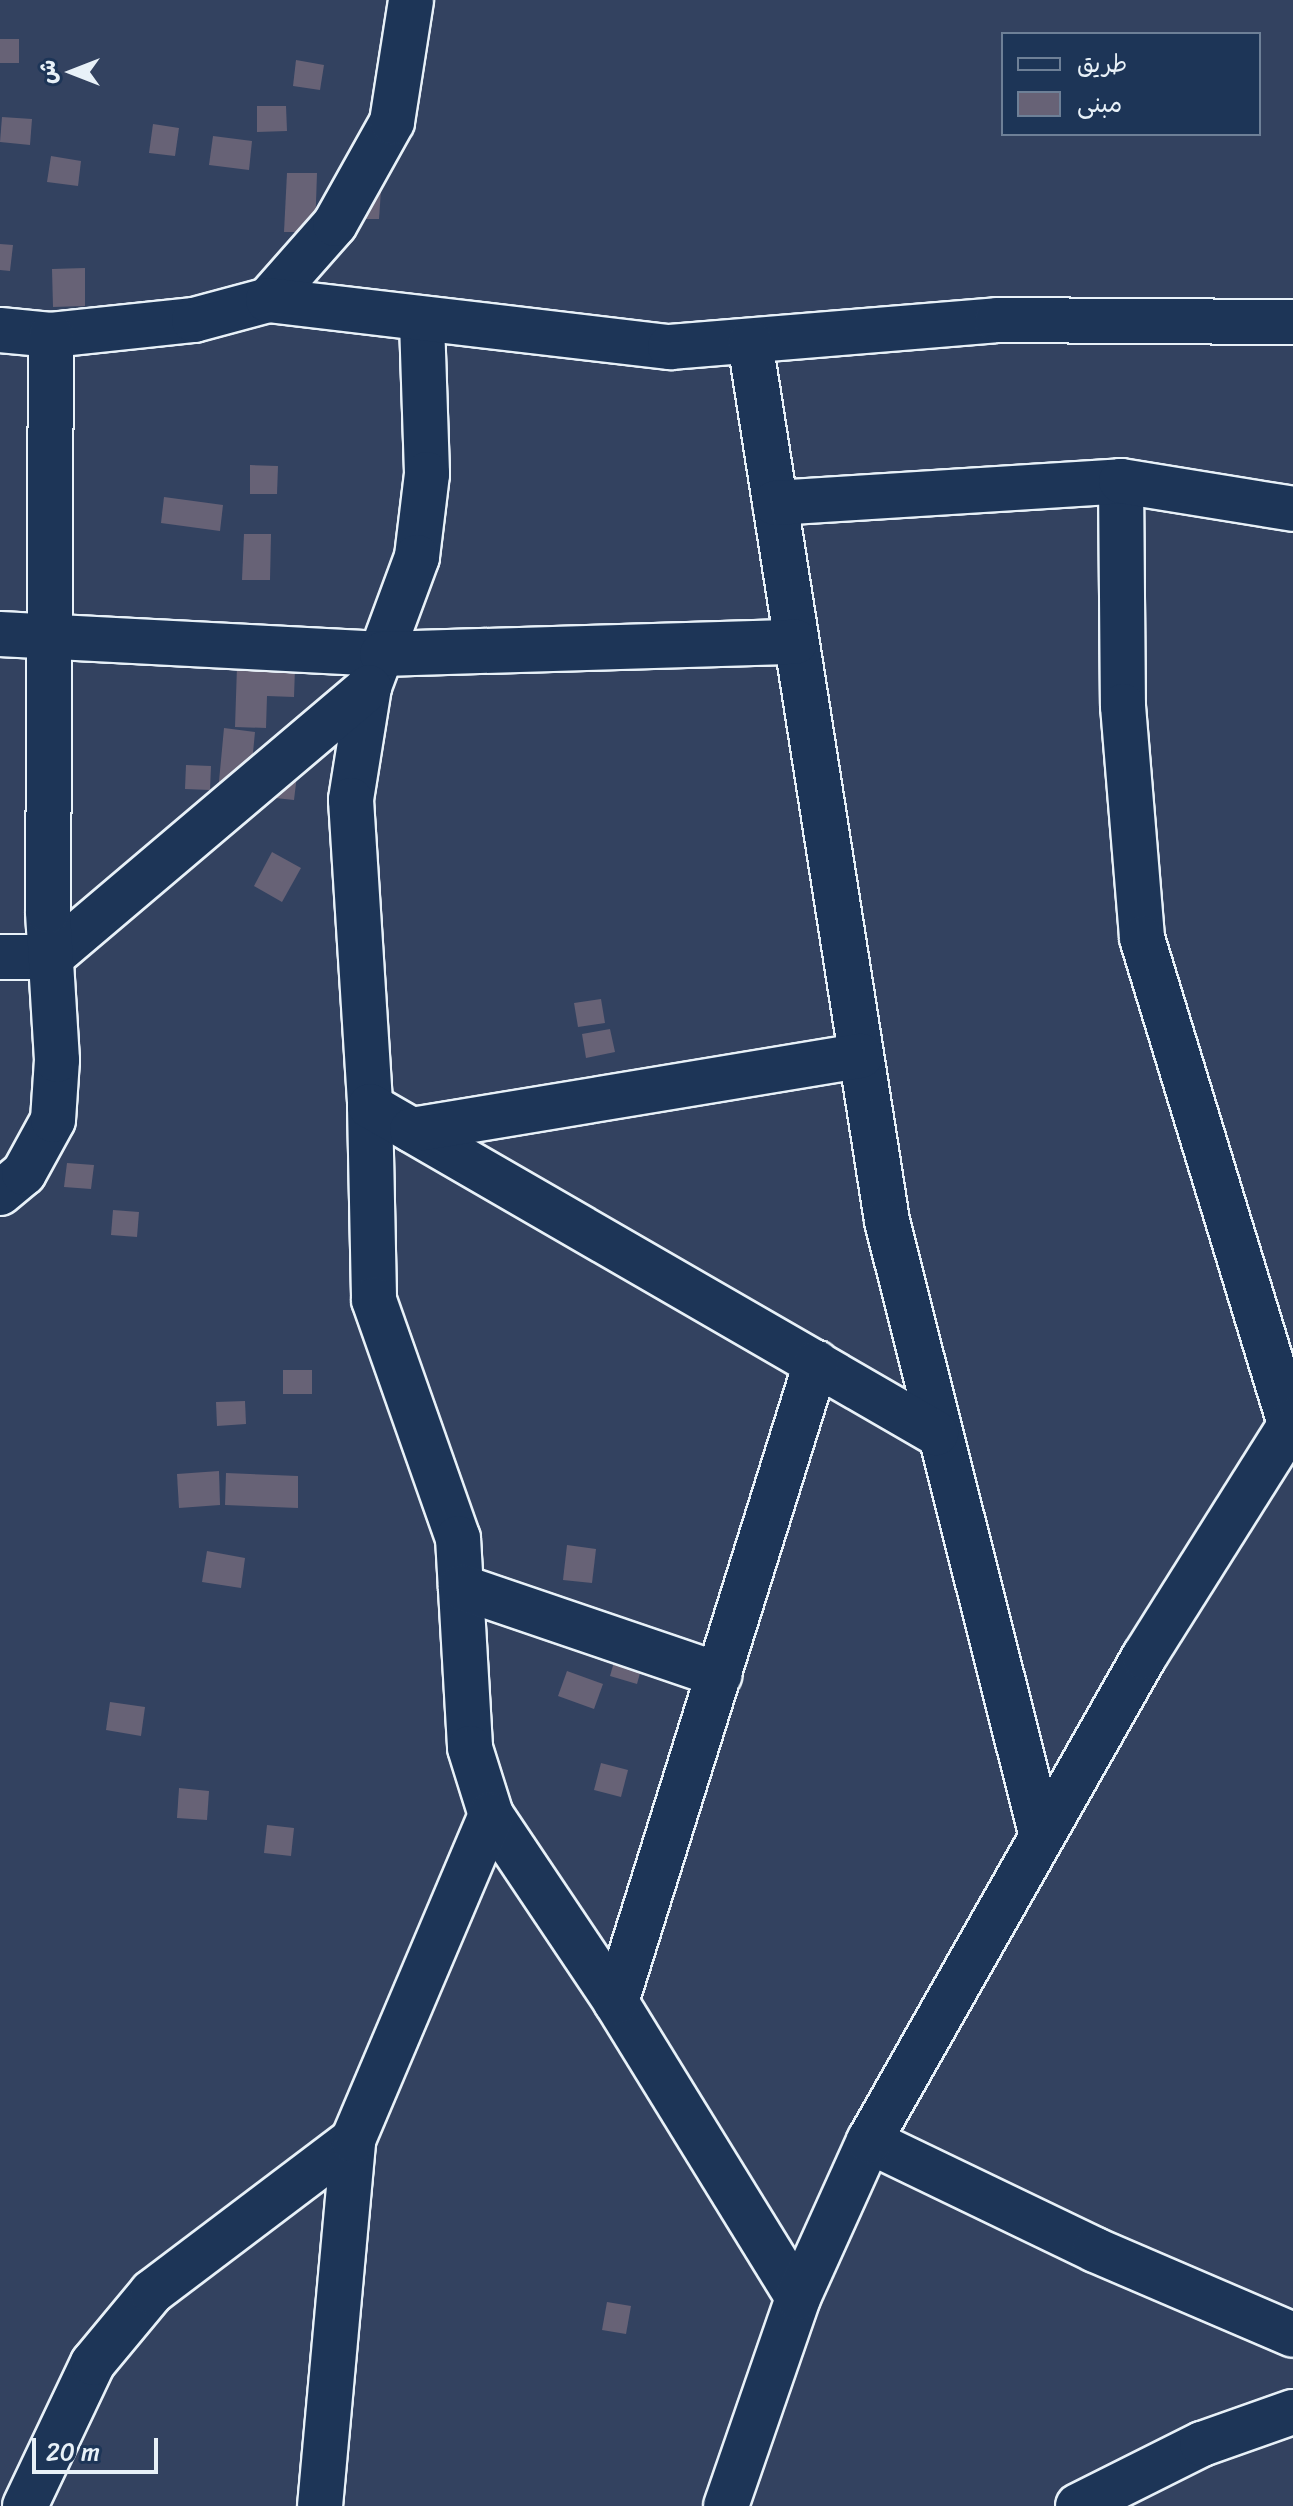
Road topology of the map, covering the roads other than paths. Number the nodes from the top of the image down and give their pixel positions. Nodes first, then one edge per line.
1 (411, 0) edge
2 (268, 300) junction
3 (422, 322) junction
4 (1293, 322) edge
5 (0, 330) edge
6 (51, 335) junction
7 (750, 342) junction
8 (1121, 481) junction
9 (775, 503) junction
10 (1293, 509) edge
11 (49, 633) junction
12 (0, 634) edge
13 (796, 642) junction
14 (375, 670) junction
15 (0, 957) edge
16 (51, 957) junction
17 (861, 1056) junction
18 (370, 1106) junction
19 (412, 1130) junction
20 (0, 1193) edge
21 (816, 1363) junction
22 (1291, 1422) edge
23 (936, 1433) junction
24 (461, 1587) junction
25 (719, 1675) junction
26 (491, 1815) junction
27 (1041, 1833) junction
28 (616, 2002) junction
29 (353, 2140) junction
30 (869, 2141) junction
31 (798, 2298) junction
32 (1293, 2335) edge
33 (1293, 2412) edge
34 (25, 2506) edge
35 (320, 2506) edge
36 (726, 2506) edge
37 (1078, 2506) edge

1 - 2 street
2 - 3 street
2 - 6 street
3 - 7 street
3 - 14 street
4 - 7 street
5 - 6 street
6 - 11 street
7 - 9 street
8 - 9 street
8 - 10 street
8 - 22 street
9 - 13 street
11 - 12 street
11 - 14 street
11 - 16 street
13 - 14 street
13 - 17 street
14 - 16 street
14 - 18 street
15 - 16 street
16 - 20 street
17 - 19 street
17 - 23 street
18 - 19 street
18 - 24 street
19 - 21 street
21 - 23 street
21 - 25 street
22 - 27 street
23 - 27 street
24 - 25 street
24 - 26 street
25 - 28 street
26 - 28 street
26 - 29 street
27 - 30 street
28 - 31 street
29 - 34 street
29 - 35 street
30 - 31 street
30 - 32 street
31 - 36 street
33 - 37 street

